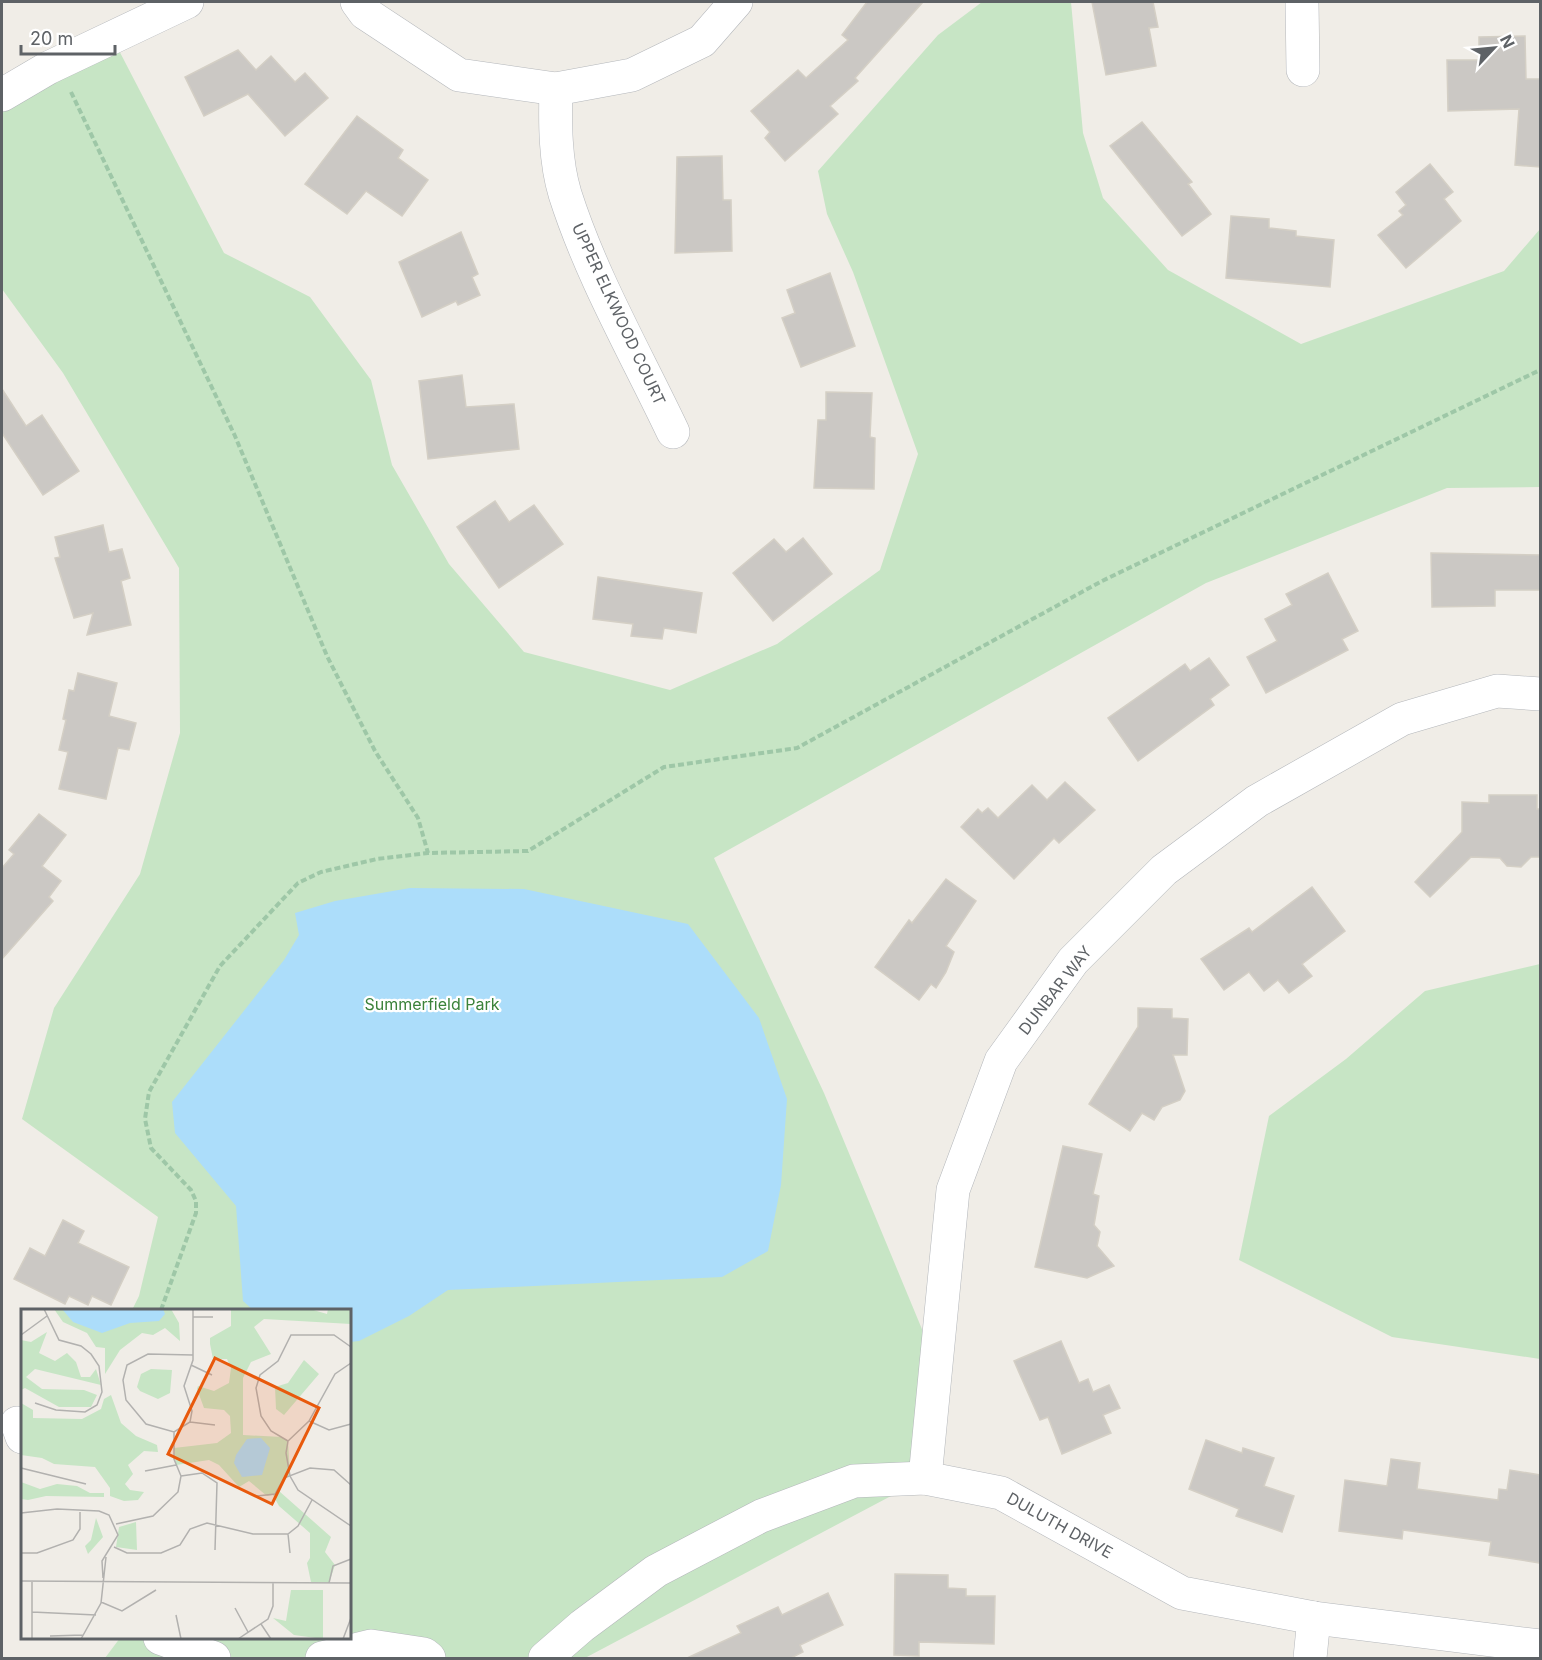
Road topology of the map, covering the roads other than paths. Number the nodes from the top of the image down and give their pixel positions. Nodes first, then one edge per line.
1 (187, 2) edge
2 (357, 2) edge
3 (736, 2) edge
4 (1302, 2) edge
5 (1303, 70) dead end
6 (556, 89) junction
7 (2, 95) edge
8 (674, 432) dead end
9 (1540, 693) edge
10 (925, 1478) junction
11 (1314, 1618) junction
12 (163, 1639) edge
13 (1540, 1646) edge
14 (214, 1659) edge
15 (322, 1659) edge
16 (429, 1659) edge
17 (545, 1659) edge
18 (1310, 1659) edge

1 - 7 street
2 - 6 street
3 - 6 street
4 - 5 street
6 - 8 street, UPPER ELKWOOD COURT
9 - 10 street, DUNBAR WAY
10 - 11 street, DULUTH DRIVE
10 - 17 street, DULUTH DRIVE
11 - 13 street, DULUTH DRIVE
11 - 18 street
12 - 14 street
15 - 16 street

